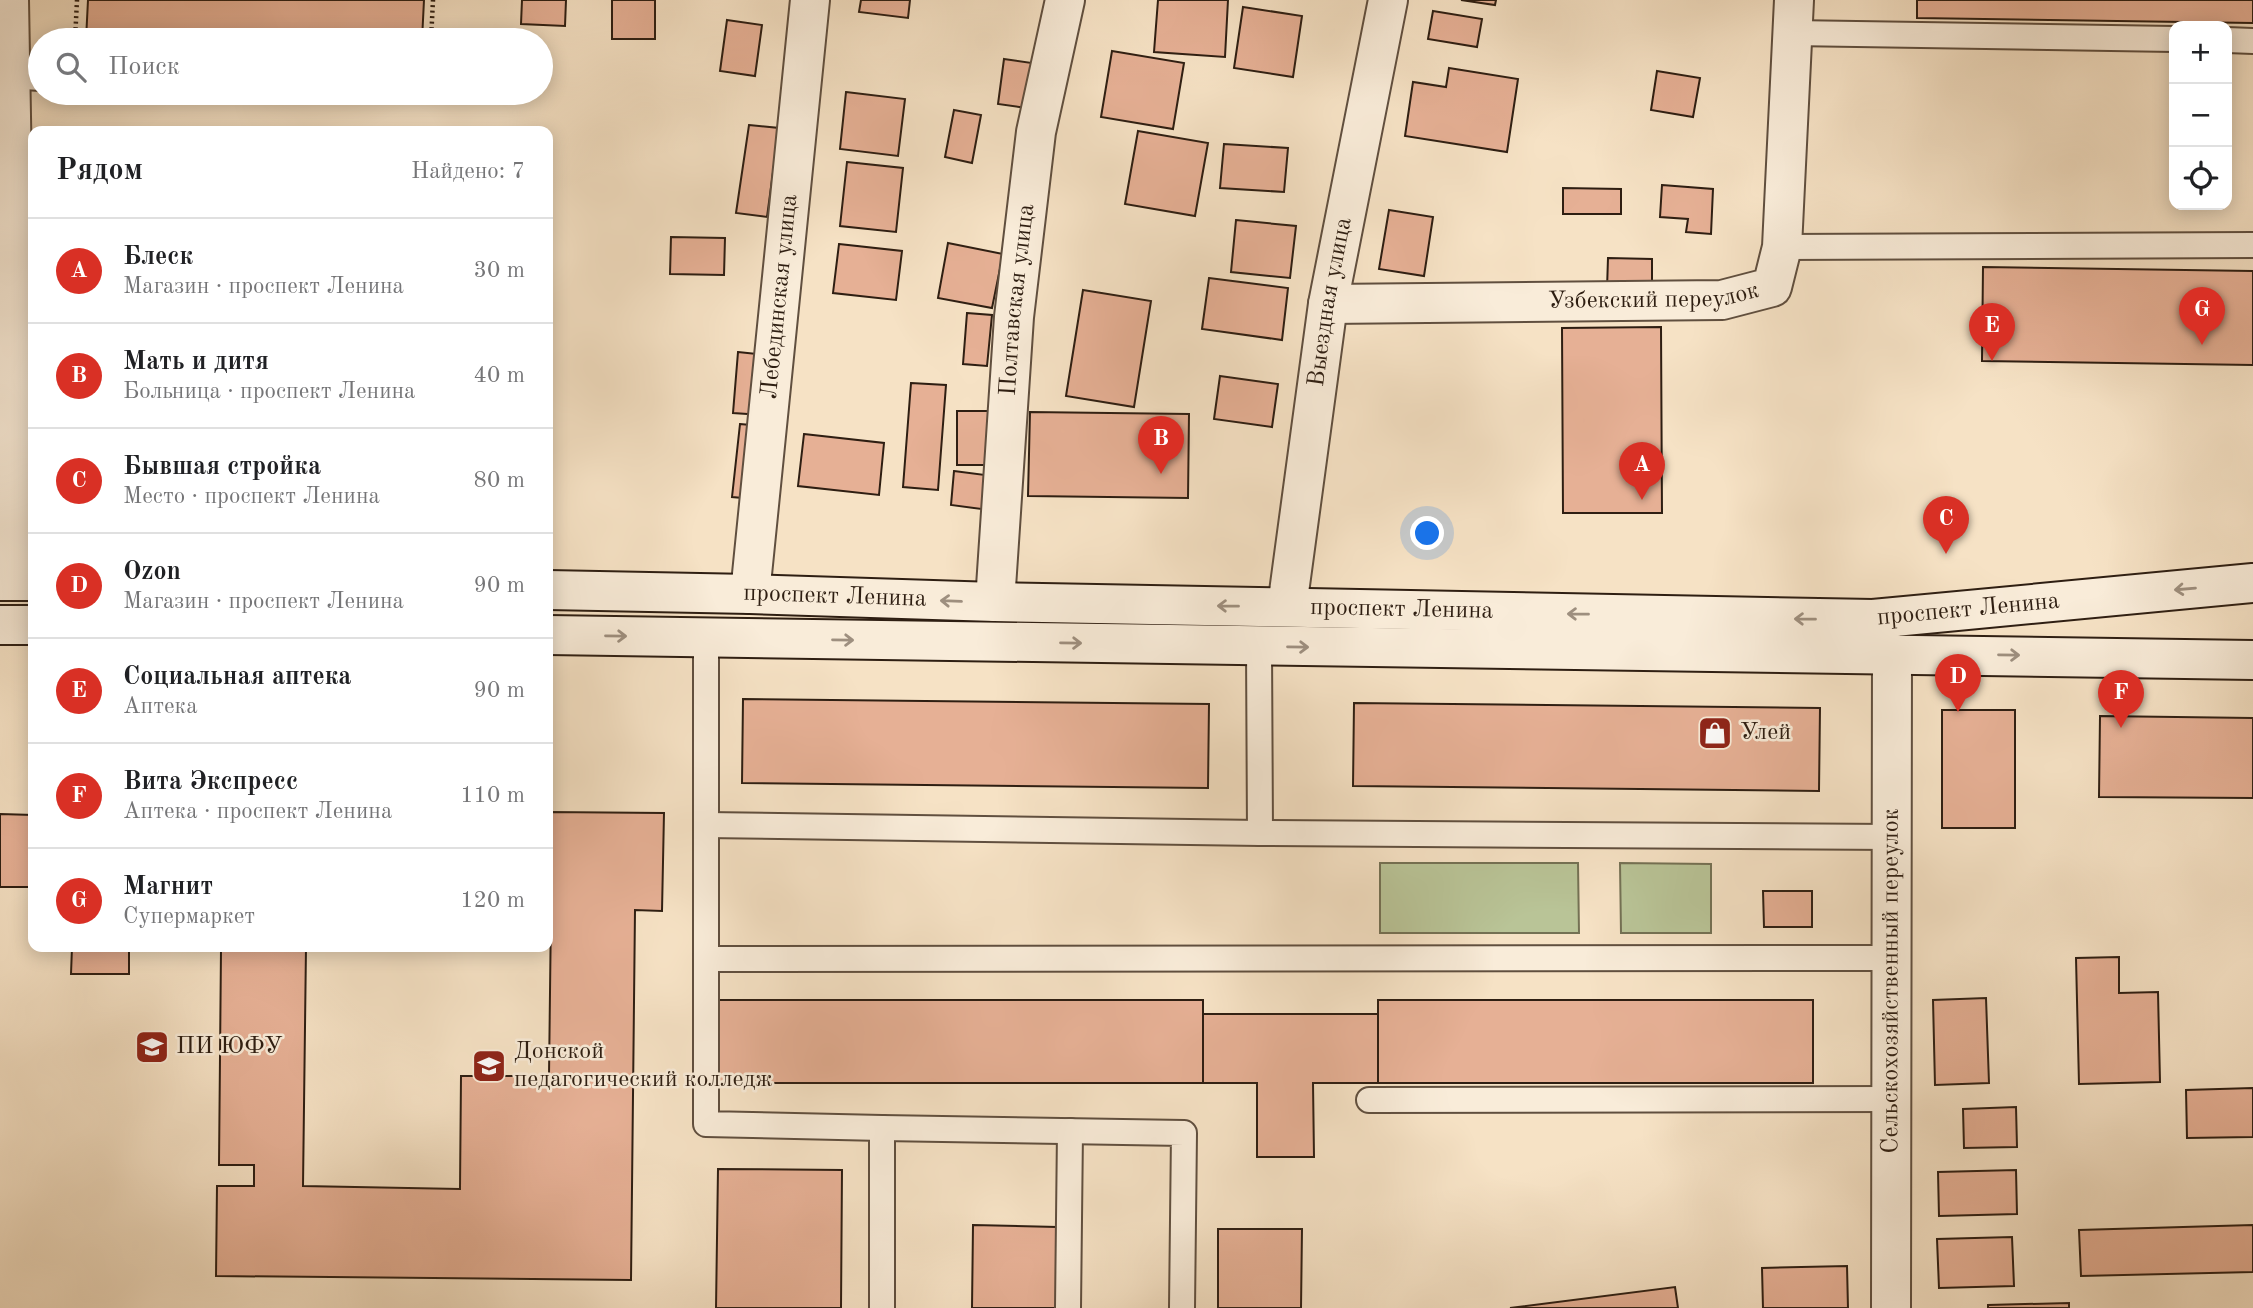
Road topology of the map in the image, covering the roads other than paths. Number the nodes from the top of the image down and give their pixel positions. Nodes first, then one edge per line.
1 (9, 0) edge
2 (810, 0) edge
3 (1065, 0) edge
4 (1388, 0) edge
5 (1793, 16) edge
6 (2169, 39) edge
7 (2232, 40) edge
8 (2253, 41) edge
9 (25, 77) edge
10 (2253, 245) edge
11 (1782, 247) junction
12 (1328, 304) junction
13 (17, 581) edge
14 (2253, 583) edge
15 (553, 590) edge
16 (750, 594) junction
17 (995, 602) junction
18 (1287, 607) junction
19 (0, 625) edge
20 (28, 625) edge
21 (553, 635) edge
22 (706, 637) junction
23 (1259, 647) junction
24 (1892, 653) junction
25 (2253, 660) edge
26 (706, 825) junction
27 (1260, 833) junction
28 (1892, 837) junction
29 (1892, 958) junction
30 (706, 959) junction
31 (1891, 1099) junction
32 (1369, 1100) dead end
33 (882, 1128) junction
34 (1070, 1131) junction
35 (882, 1308) edge
36 (1068, 1308) edge
37 (1182, 1308) edge
38 (1891, 1308) edge

1 - 9 street
2 - 16 street, Лебединская улица
3 - 17 street, Полтавская улица
4 - 12 street, Выездная улица
5 - 6 lane
5 - 11 street, Узбекский переулок
7 - 8 lane
9 - 13 street
10 - 11 lane
11 - 12 street, Узбекский переулок
12 - 18 street, Выездная улица
14 -> 18 street, проспект Ленина
15 - 16 street, проспект Ленина
17 -> 16 street, проспект Ленина
18 -> 17 street, проспект Ленина
19 - 20 street
21 -> 22 street, проспект Ленина
22 -> 23 street, проспект Ленина
22 - 26 lane
23 -> 24 street, проспект Ленина
23 - 27 lane
24 -> 25 street, проспект Ленина
24 - 28 street, Сельскохозяйственный переулок
26 - 27 lane
26 - 30 lane
27 - 28 lane
28 - 29 street, Сельскохозяйственный переулок
29 - 30 lane
29 - 31 street, Сельскохозяйственный переулок
30 - 33 lane
31 - 32 lane
31 - 38 street, Сельскохозяйственный переулок
33 - 34 lane
33 - 35 lane
34 - 36 lane
34 - 37 lane

